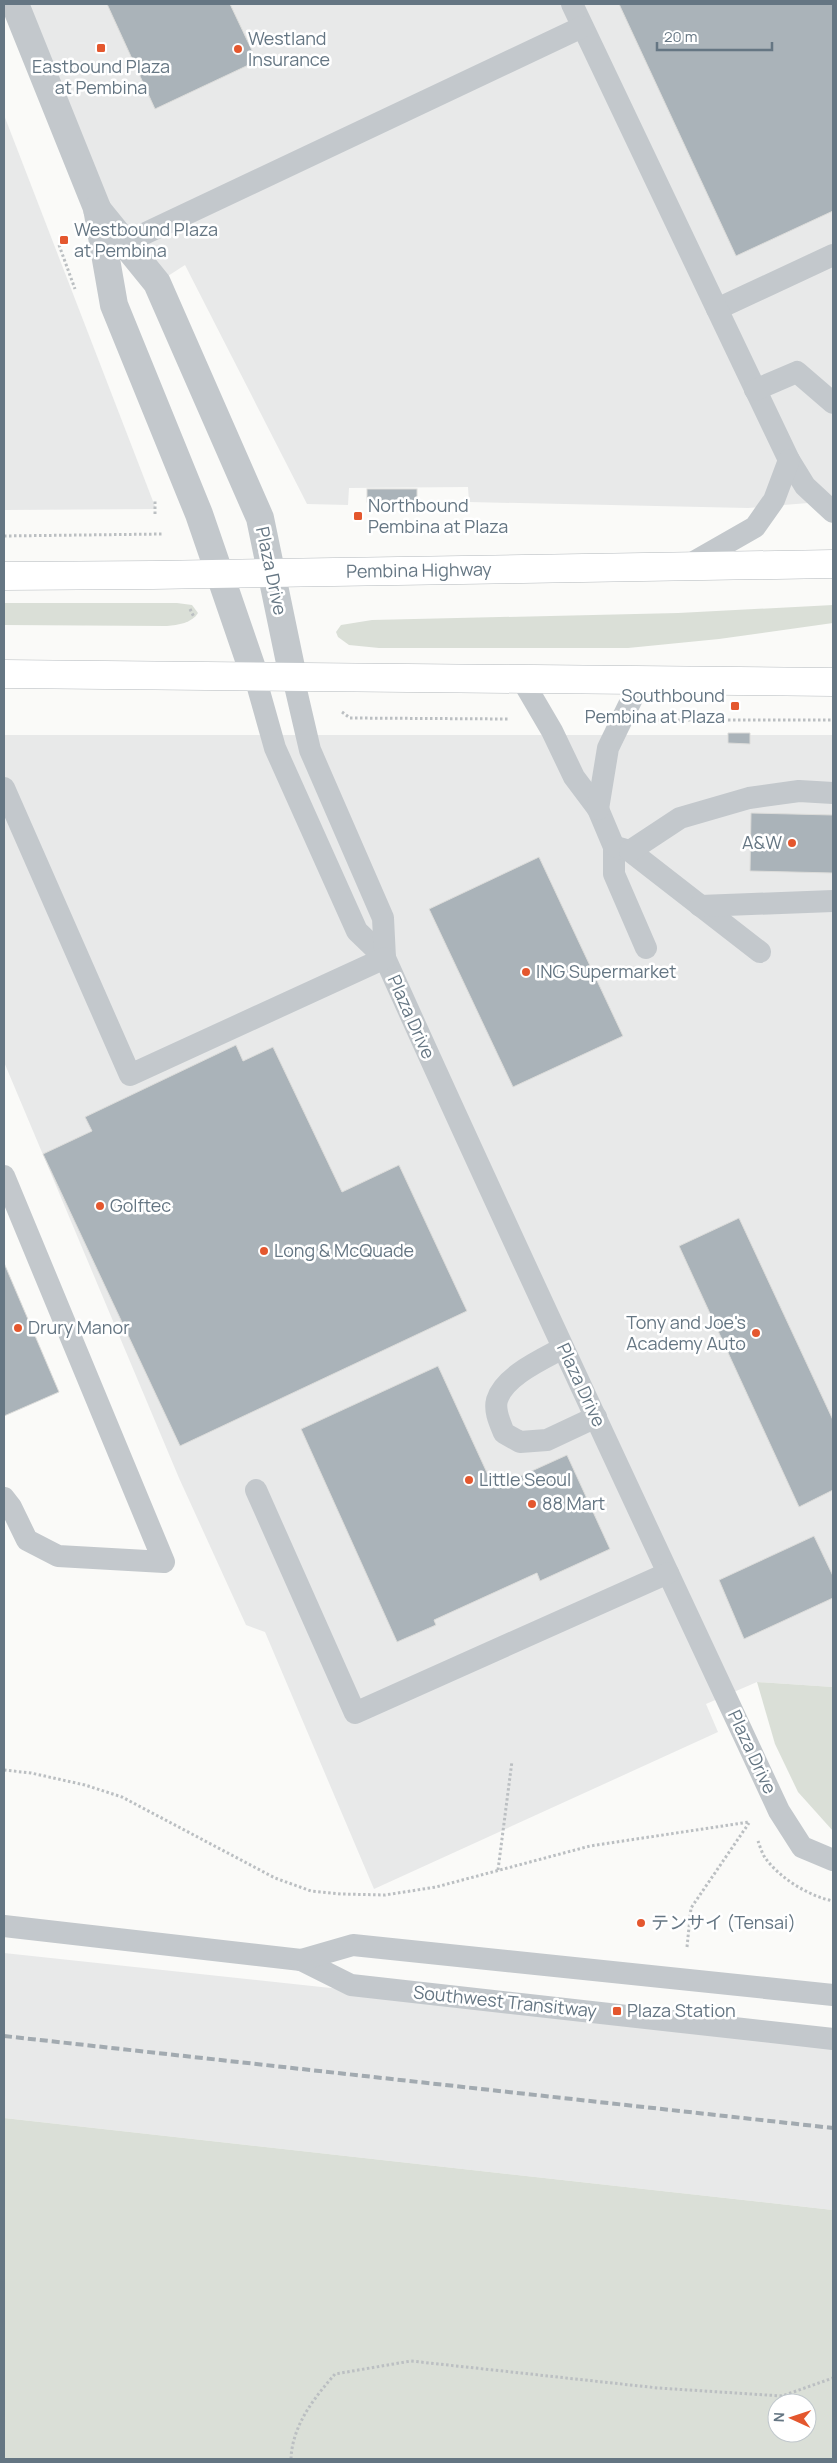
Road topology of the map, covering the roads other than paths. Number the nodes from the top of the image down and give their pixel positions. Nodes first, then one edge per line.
1 (15, 4) edge
2 (572, 4) edge
3 (582, 27) junction
4 (114, 248) junction
5 (833, 255) edge
6 (717, 309) junction
7 (755, 390) junction
8 (833, 403) edge
9 (789, 460) junction
10 (833, 512) edge
11 (833, 564) edge
12 (684, 567) junction
13 (272, 572) junction
14 (220, 573) junction
15 (4, 576) edge
16 (4, 674) edge
17 (254, 677) junction
18 (293, 677) junction
19 (521, 678) junction
20 (641, 680) junction
21 (833, 682) edge
22 (4, 788) edge
23 (833, 793) edge
24 (598, 809) junction
25 (622, 849) junction
26 (833, 901) edge
27 (700, 906) junction
28 (646, 948) dead end
29 (760, 952) dead end
30 (385, 958) junction
31 (4, 1176) edge
32 (564, 1348) junction
33 (596, 1417) junction
34 (256, 1490) dead end
35 (4, 1498) edge
36 (668, 1573) junction
37 (833, 1860) edge
38 (4, 1926) edge
39 (301, 1960) junction
40 (833, 1995) edge
41 (833, 2039) edge

1 - 4 street, Plaza Drive
2 - 3 lane
3 - 4 lane
3 - 6 lane
4 - 13 street, Plaza Drive
4 - 14 street, Plaza Drive
5 - 6 lane
6 - 7 lane
7 - 8 lane
7 - 9 lane
9 - 10 lane
9 - 12 lane
11 - 12 main road, Pembina Highway
12 - 13 main road, Pembina Highway
13 - 14 main road, Pembina Highway
13 - 18 street, Plaza Drive
14 - 15 main road, Pembina Highway
14 - 17 street, Plaza Drive
16 - 17 main road
17 - 18 main road
17 - 30 lane, Plaza Drive
18 - 19 main road
18 - 30 lane, Plaza Drive
19 - 20 main road
19 - 24 lane
20 - 21 main road
20 - 24 lane
22 - 30 lane
23 - 25 lane
24 - 25 lane
25 - 27 lane
25 - 28 lane
26 - 27 lane
27 - 29 lane
30 - 32 lane, Plaza Drive
31 - 35 lane
32 - 33 lane, Plaza Drive
32 - 33 lane
33 - 36 lane, Plaza Drive
34 - 36 lane
36 - 37 lane, Plaza Drive
38 - 39 lane, Southwest Transitway
39 - 40 lane, Southwest Transitway
39 - 41 lane, Southwest Transitway

